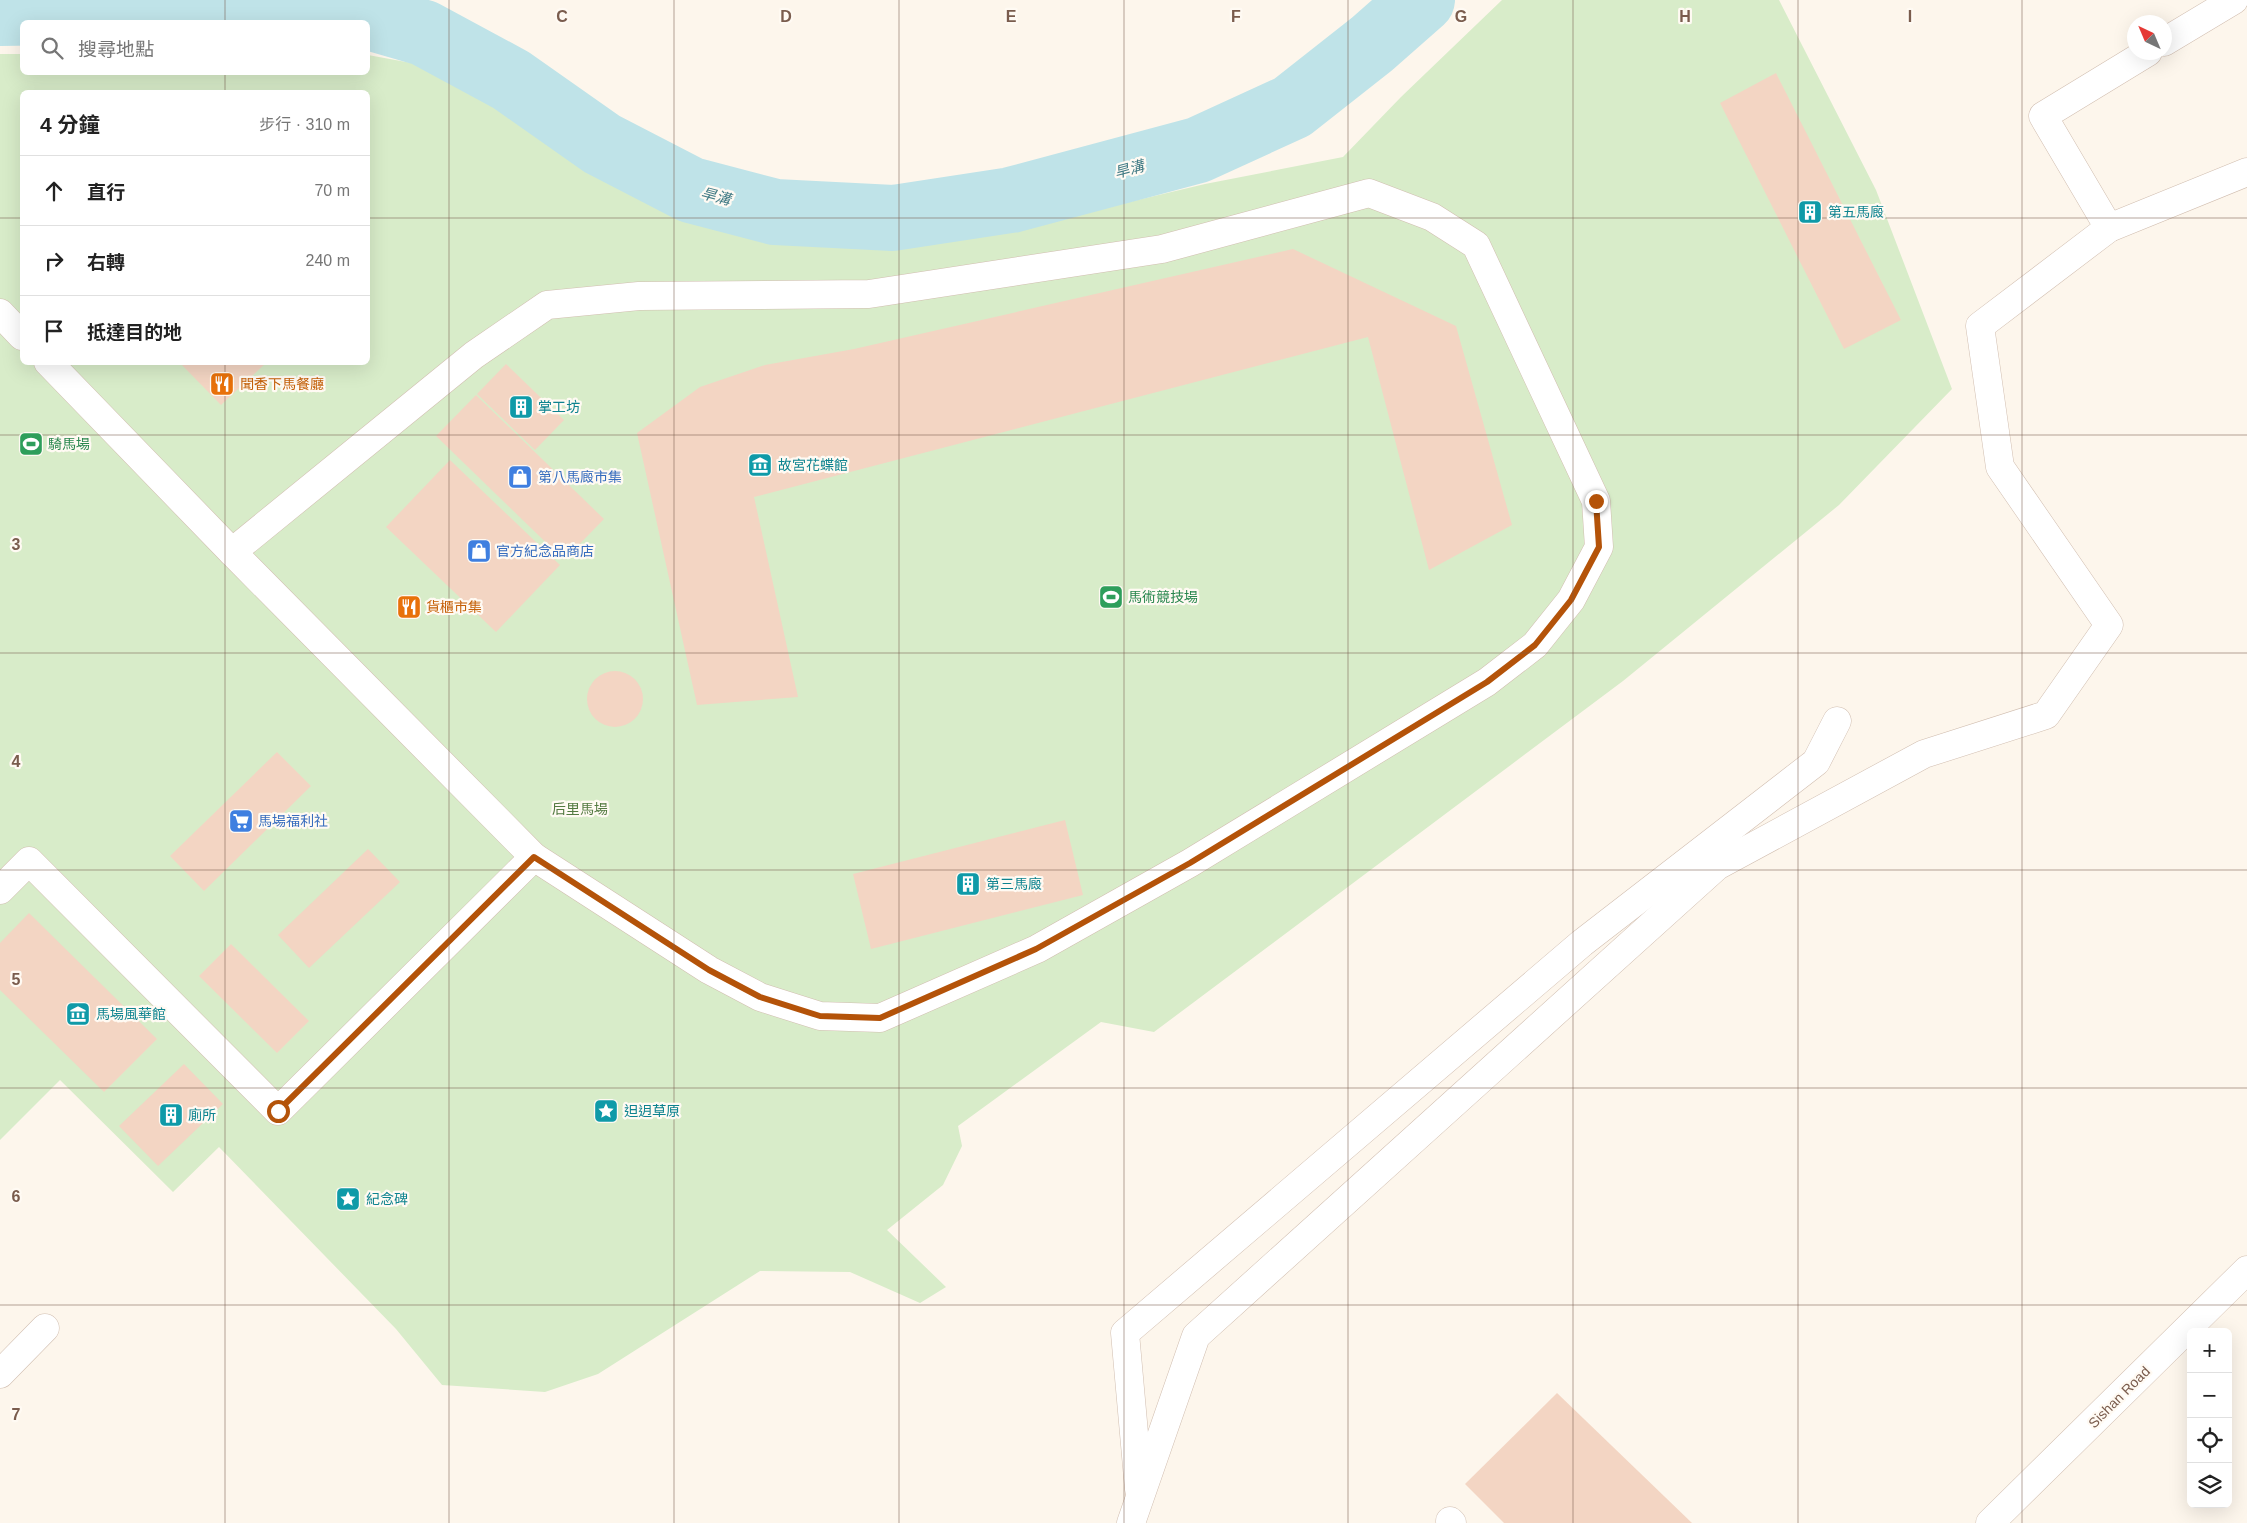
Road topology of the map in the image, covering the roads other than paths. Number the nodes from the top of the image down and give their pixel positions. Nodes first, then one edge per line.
1 (2234, 0) edge
2 (2172, 37) edge
3 (2135, 60) edge
4 (2247, 172) edge
5 (2109, 228) junction
6 (0, 313) edge
7 (20, 334) edge
8 (51, 365) edge
9 (232, 552) junction
10 (1837, 720) dead end
11 (534, 857) junction
12 (0, 890) edge
13 (2247, 1270) edge
14 (45, 1328) dead end
15 (0, 1374) edge
16 (1136, 1511) edge
17 (1990, 1523) edge

1 - 2 street
3 - 5 street
4 - 5 street
5 - 16 street
6 - 7 street
8 - 9 street
9 - 11 street
9 - 11 street
10 - 16 street
11 - 12 street
13 - 17 street, Sishan Road
14 - 15 street

